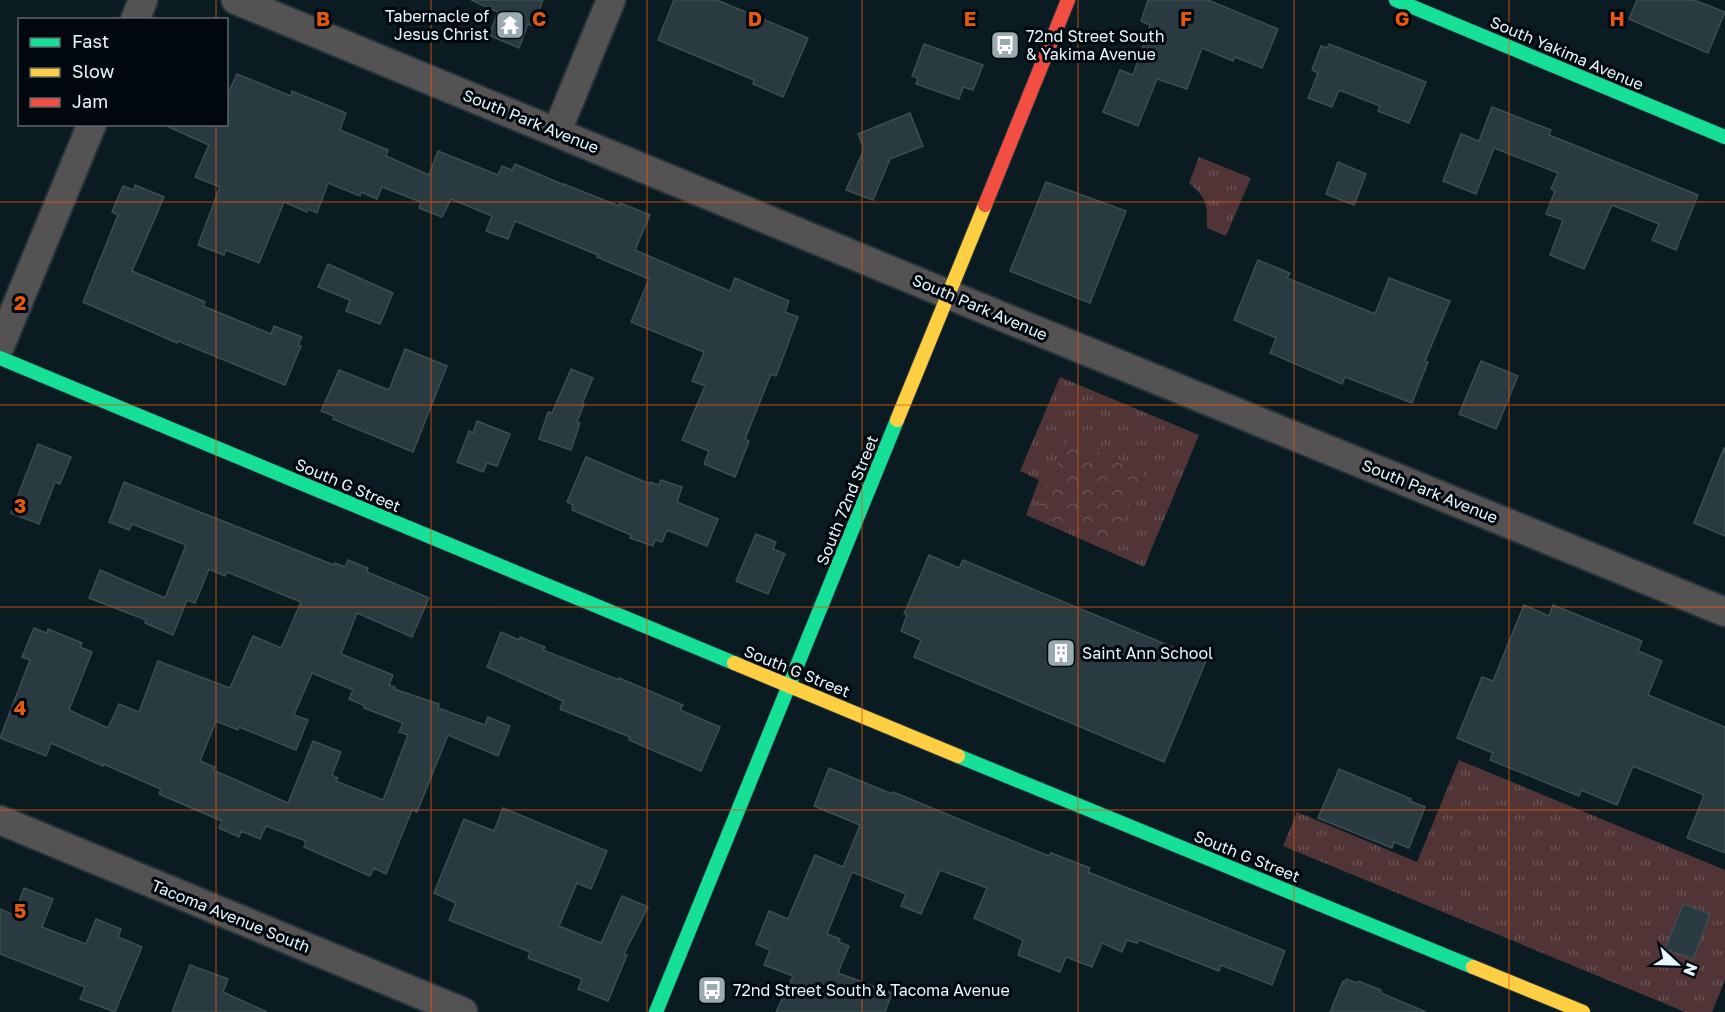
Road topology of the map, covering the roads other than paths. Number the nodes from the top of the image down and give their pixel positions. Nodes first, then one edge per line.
1 (143, 0) edge
2 (236, 0) edge
3 (611, 0) edge
4 (1068, 0) edge
5 (1396, 0) edge
6 (136, 18) edge
7 (91, 126) edge
8 (557, 131) junction
9 (1725, 137) edge
10 (948, 293) junction
11 (0, 346) edge
12 (0, 358) edge
13 (1725, 612) edge
14 (789, 686) junction
15 (0, 820) edge
16 (463, 1012) edge
17 (656, 1012) edge
18 (1583, 1012) edge

1 - 6 street
2 - 8 street, South Park Avenue
3 - 8 street
4 - 10 street, South 72nd Street
5 - 9 street, South Yakima Avenue
7 - 11 street
8 - 10 street, South Park Avenue
10 - 13 street, South Park Avenue
10 - 14 street, South 72nd Street
12 - 14 street, South G Street
14 - 17 street, South 72nd Street
14 - 18 street, South G Street
15 - 16 street, Tacoma Avenue South

